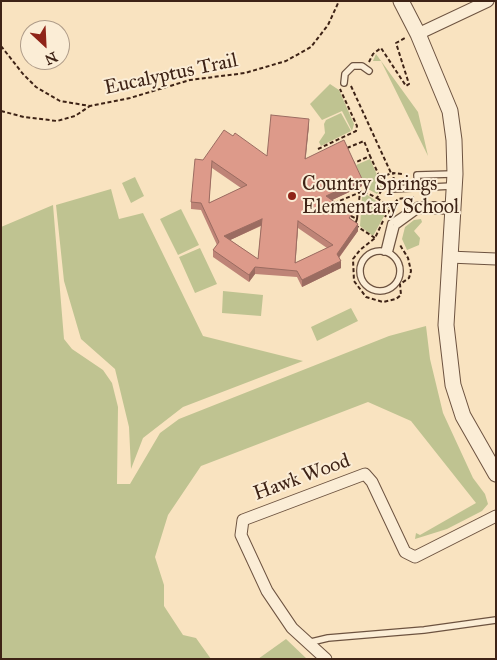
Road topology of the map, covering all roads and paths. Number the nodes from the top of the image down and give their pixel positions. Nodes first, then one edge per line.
1 (339, 1) edge
2 (401, 1) edge
3 (488, 1) edge
4 (493, 1) edge
5 (496, 7) edge
6 (418, 34) junction
7 (1, 46) edge
8 (369, 71) dead end
9 (347, 83) joint
10 (90, 106) junction
11 (1, 111) edge
12 (345, 149) edge
13 (370, 156) junction
14 (352, 164) edge
15 (402, 174) dead end
16 (381, 178) junction
17 (455, 180) junction
18 (418, 188) junction
19 (392, 189) joint
20 (360, 192) junction
21 (453, 208) junction
22 (343, 210) edge
23 (350, 214) edge
24 (357, 219) junction
25 (375, 238) dead end
26 (386, 252) junction
27 (449, 257) junction
28 (496, 259) edge
29 (496, 474) edge
30 (496, 516) edge
31 (496, 620) edge
32 (307, 643) junction
33 (326, 659) edge

1 - 10 path, Eucalyptus Trail
2 - 6 street
3 - 6 street
4 - 5 street
6 - 17 street
7 - 10 path, Eucalyptus Trail
8 - 9 lane
9 - 16 path
10 - 11 path
12 - 13 path
13 - 14 path
13 - 16 path
15 - 19 path
16 - 20 path
17 - 18 lane
17 - 18 lane
17 - 21 street
18 - 19 lane
20 - 22 path
20 - 24 path
21 - 26 lane
21 - 27 street
23 - 24 path
24 - 25 path
26 - 26 lane
27 - 28 street
27 - 29 street
30 - 32 street, Hawk Wood
31 - 32 lane
32 - 33 street

